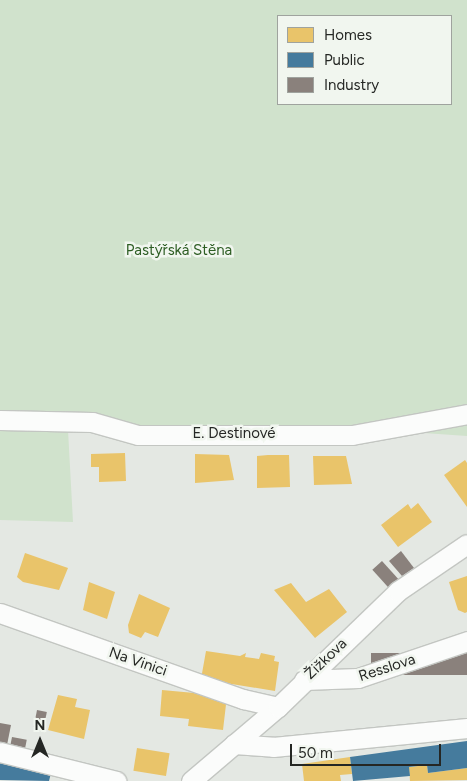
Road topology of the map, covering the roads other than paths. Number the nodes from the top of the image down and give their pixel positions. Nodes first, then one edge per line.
1 (467, 414) edge
2 (0, 420) edge
3 (467, 544) edge
4 (0, 613) edge
5 (467, 641) edge
6 (304, 680) junction
7 (278, 707) junction
8 (467, 728) edge
9 (234, 744) junction
10 (0, 752) edge
11 (116, 781) edge
12 (191, 781) edge

1 - 2 street, E. Destinové
3 - 6 street, Žižkova
4 - 7 street, Na Vinici
5 - 6 street, Resslova
6 - 7 street, Žižkova
7 - 9 street, Žižkova
8 - 9 street
9 - 12 street, Žižkova
10 - 11 street

